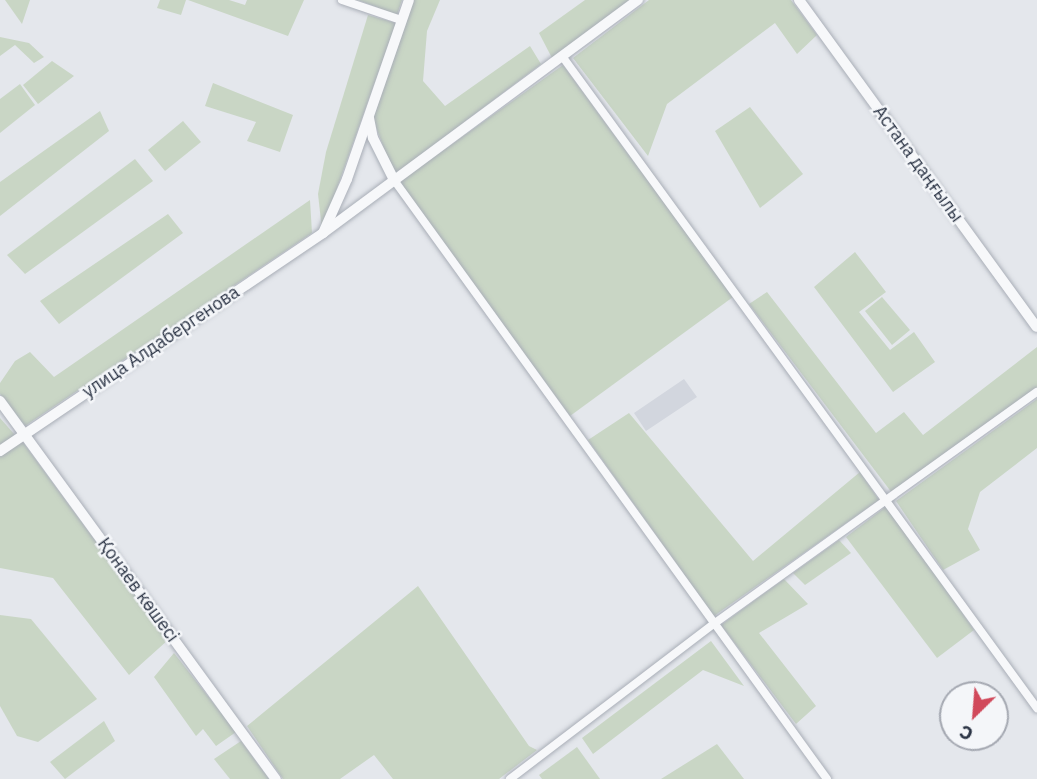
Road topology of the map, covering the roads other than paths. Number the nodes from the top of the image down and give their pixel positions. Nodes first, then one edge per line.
1 (342, 0) edge
2 (409, 0) edge
3 (638, 0) edge
4 (799, 0) edge
5 (401, 20) junction
6 (562, 56) junction
7 (369, 117) junction
8 (394, 180) junction
9 (323, 233) junction
10 (1037, 327) edge
11 (1037, 393) edge
12 (0, 401) edge
13 (24, 434) junction
14 (0, 451) edge
15 (888, 499) junction
16 (715, 624) junction
17 (1037, 708) edge
18 (276, 779) edge
19 (510, 779) edge
20 (827, 779) edge

1 - 5 street
2 - 5 street
3 - 6 street, улица Алдабергенова
4 - 10 street, Астана даңғылы
5 - 7 street
6 - 8 street, улица Алдабергенова
6 - 15 street
7 - 8 street
7 - 9 street
8 - 9 street, улица Алдабергенова
8 - 16 street
9 - 13 street, улица Алдабергенова
11 - 15 street
12 - 13 street, Қонаев көшесі
13 - 14 street, улица Алдабергенова
13 - 18 street, Қонаев көшесі
15 - 16 street
15 - 17 street
16 - 19 street
16 - 20 street

